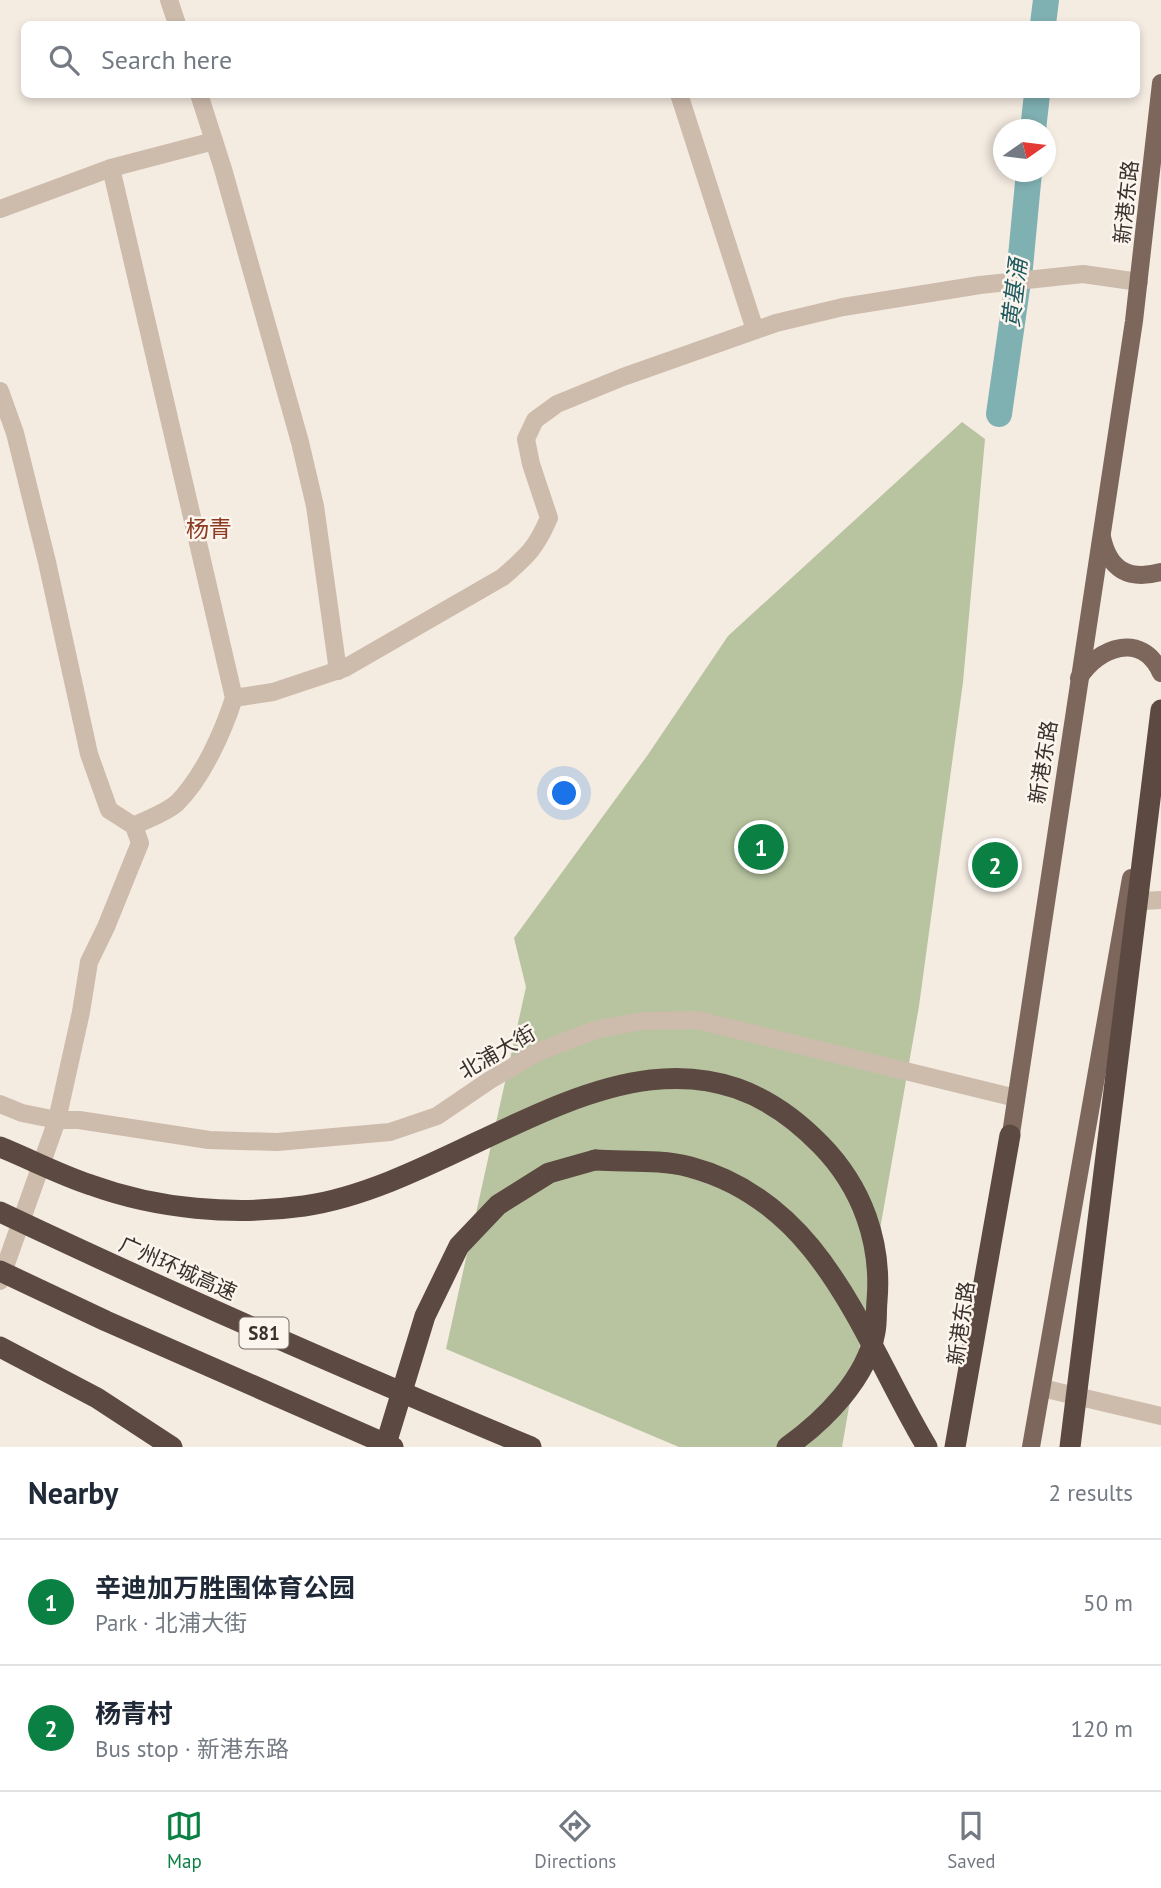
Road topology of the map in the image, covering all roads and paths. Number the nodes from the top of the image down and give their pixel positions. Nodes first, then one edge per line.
1 (169, 0) edge
2 (176, 21) edge
3 (1161, 83) edge
4 (200, 98) edge
5 (680, 98) edge
6 (215, 141) junction
7 (111, 168) junction
8 (0, 209) edge
9 (1139, 282) junction
10 (755, 330) junction
11 (0, 391) edge
12 (1101, 533) junction
13 (1161, 572) edge
14 (338, 671) junction
15 (1161, 673) edge
16 (1079, 678) junction
17 (233, 698) junction
18 (1161, 704) edge
19 (1161, 710) edge
20 (134, 826) junction
21 (1161, 900) edge
22 (1133, 902) junction
23 (1016, 1098) junction
24 (0, 1104) edge
25 (57, 1120) junction
26 (1010, 1135) junction
27 (0, 1147) edge
28 (0, 1212) edge
29 (0, 1271) edge
30 (0, 1281) edge
31 (0, 1347) edge
32 (1042, 1388) junction
33 (1077, 1396) junction
34 (1161, 1416) edge
35 (172, 1447) edge
36 (385, 1447) edge
37 (393, 1447) edge
38 (531, 1447) edge
39 (787, 1447) edge
40 (927, 1447) edge
41 (955, 1447) edge
42 (966, 1447) edge
43 (1031, 1447) edge
44 (1070, 1447) edge

1 - 2 street
3 - 9 main road, 新港东路
4 - 6 street
5 - 10 street
6 - 7 street
6 - 14 street
7 - 8 street
7 - 17 street
9 - 10 street
9 - 12 main road, 新港东路
10 - 14 street
11 - 20 street
12 - 13 main road
12 - 16 main road, 新港东路
14 - 17 street
15 - 16 main road
16 - 23 main road, 新港东路
17 - 20 street
18 - 22 main road
19 - 22 highway
20 - 25 street
21 - 22 street
22 - 32 main road
22 - 33 highway
23 - 25 street, 北浦大街
23 - 26 main road, 新港东路
24 - 25 street, 北浦大街
25 - 30 street
26 - 41 highway
26 - 42 main road, 新港东路
27 - 39 highway
28 - 38 highway, 广州环城高速 / S81, bridge
29 - 37 highway, S81, bridge
31 - 35 highway
32 - 33 street
32 - 43 main road
33 - 34 street
33 - 44 highway
36 - 40 highway, bridge

